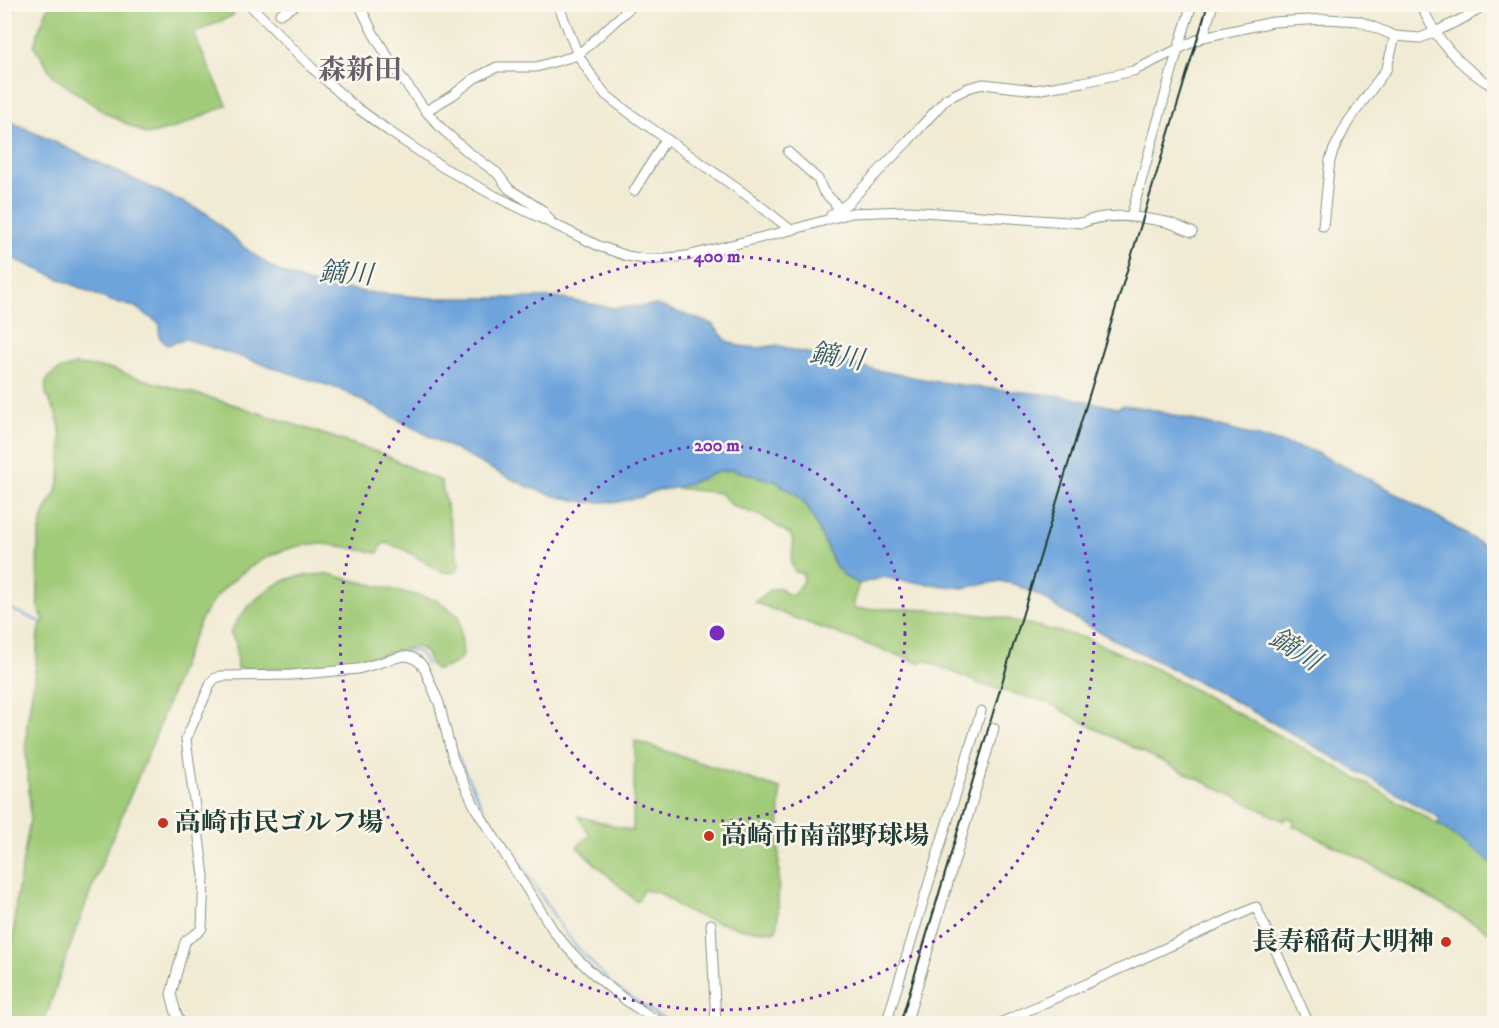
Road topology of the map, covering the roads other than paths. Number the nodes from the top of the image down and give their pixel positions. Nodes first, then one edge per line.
1 (249, 4) edge
2 (298, 4) edge
3 (359, 4) edge
4 (558, 4) edge
5 (634, 4) edge
6 (1192, 4) edge
7 (1213, 4) edge
8 (1421, 4) edge
9 (1485, 4) edge
10 (280, 14) dead end
11 (1435, 32) junction
12 (1395, 36) junction
13 (1203, 37) junction
14 (1178, 49) junction
15 (578, 55) junction
16 (1494, 87) edge
17 (426, 111) junction
18 (666, 139) junction
19 (788, 152) dead end
20 (634, 191) dead end
21 (840, 212) junction
22 (1131, 217) junction
23 (554, 224) junction
24 (1323, 226) dead end
25 (790, 230) junction
26 (1192, 232) dead end
27 (981, 711) dead end
28 (994, 728) dead end
29 (711, 924) dead end
30 (180, 1023) edge
31 (664, 1023) edge
32 (716, 1023) edge
33 (886, 1023) edge
34 (906, 1023) edge
35 (998, 1023) edge
36 (1309, 1023) edge

1 - 23 street
2 - 10 street
3 - 17 street
4 - 15 street
5 - 15 street
6 - 14 street
7 - 13 street
8 - 11 street
9 - 11 street
11 - 12 street
11 - 16 street
12 - 13 street
12 - 24 street
13 - 14 street
14 - 21 street
14 - 22 street
15 - 17 street
15 - 18 street
17 - 23 street
18 - 20 street
18 - 25 street
19 - 21 street
21 - 22 street
21 - 25 street
22 - 26 street
23 - 25 street
27 - 33 street
28 - 34 street
29 - 32 street
30 - 31 street
35 - 36 street

